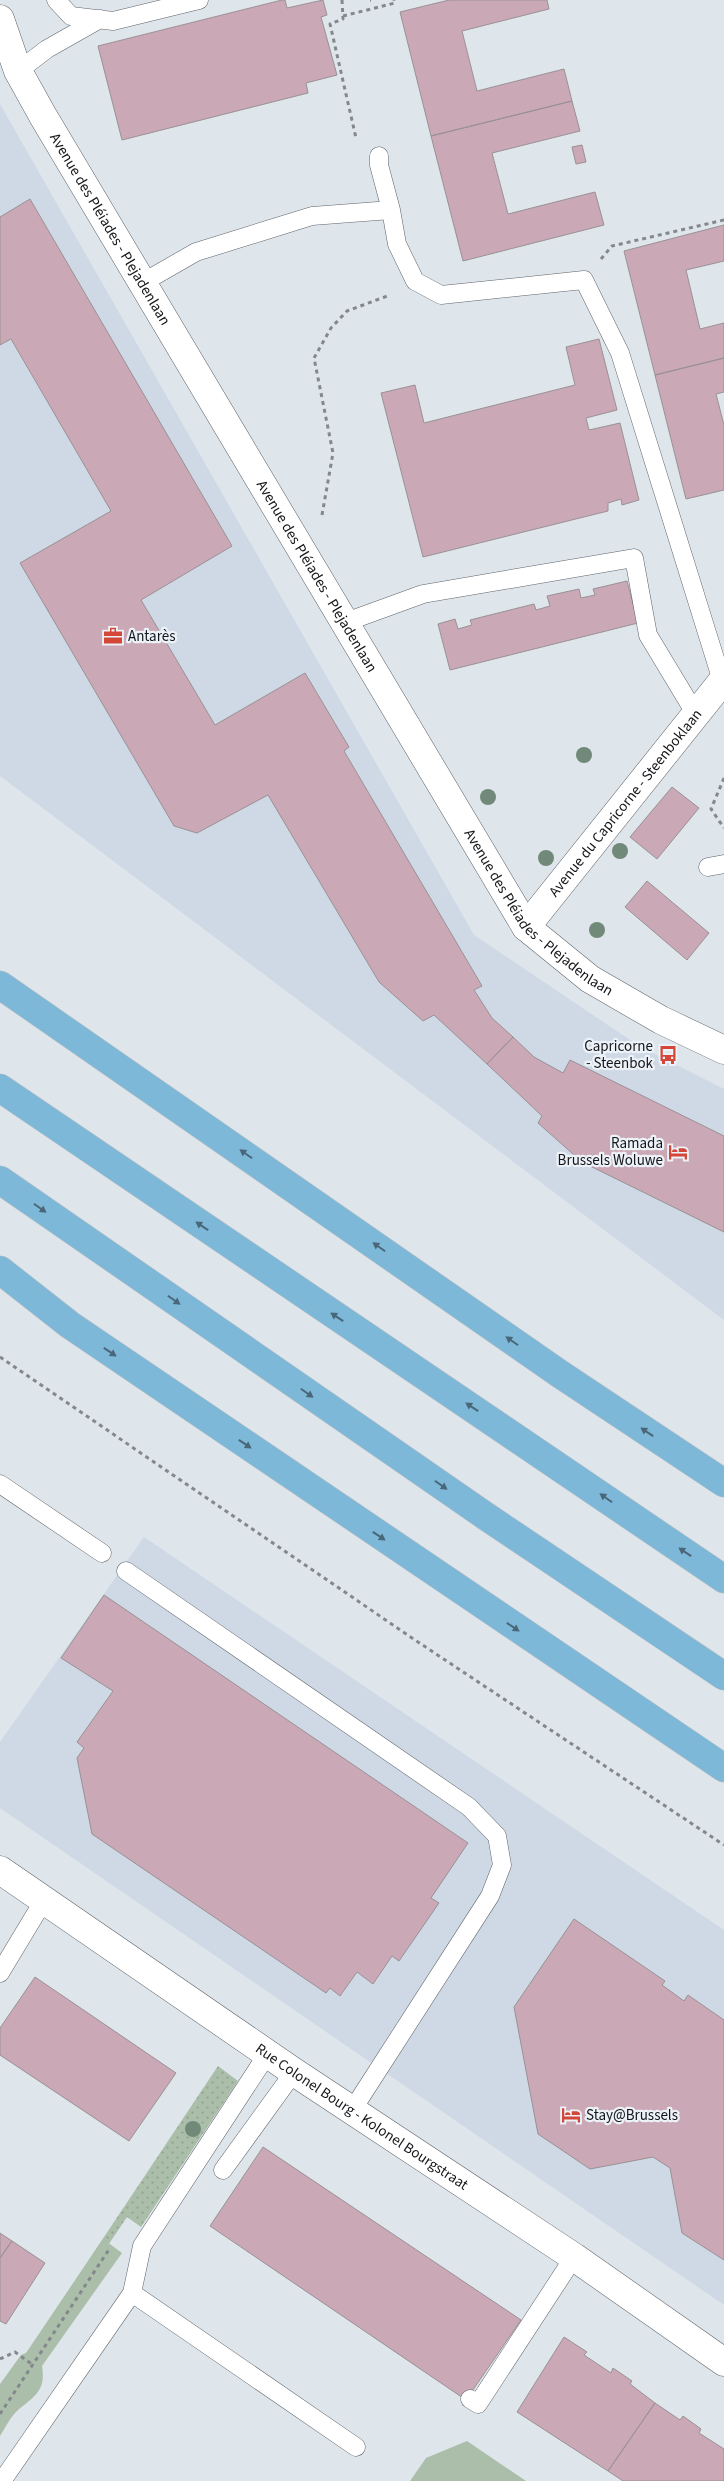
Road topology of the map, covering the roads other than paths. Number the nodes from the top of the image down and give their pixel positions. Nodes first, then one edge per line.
1 (56, 0) edge
2 (199, 0) edge
3 (0, 19) edge
4 (100, 20) junction
5 (18, 71) junction
6 (379, 156) road end
7 (391, 210) junction
8 (142, 283) junction
9 (346, 622) junction
10 (723, 680) edge
11 (695, 713) junction
12 (526, 927) junction
13 (0, 985) edge
14 (724, 1050) edge
15 (0, 1088) edge
16 (0, 1180) edge
17 (0, 1270) edge
18 (0, 1288) edge
19 (70, 1325) junction
20 (0, 1484) edge
21 (724, 1484) edge
22 (102, 1553) dead end
23 (126, 1571) dead end
24 (724, 1579) edge
25 (724, 1676) edge
26 (724, 1768) edge
27 (0, 1870) edge
28 (44, 1900) junction
29 (0, 1973) edge
30 (268, 2053) junction
31 (294, 2072) junction
32 (353, 2109) junction
33 (223, 2170) dead end
34 (574, 2257) junction
35 (132, 2293) junction
36 (724, 2362) edge
37 (470, 2399) dead end
38 (356, 2447) dead end
39 (2, 2481) edge

1 - 4 lane
2 - 4 lane
3 - 5 street, Avenue des Pléiades - Plejadenlaan
4 - 5 lane
5 - 8 street, Avenue des Pléiades - Plejadenlaan
6 - 7 lane
7 - 8 lane
7 - 10 lane
8 - 9 street, Avenue des Pléiades - Plejadenlaan
9 - 11 lane
9 - 12 street, Avenue des Pléiades - Plejadenlaan
10 - 11 street, Avenue du Capricorne - Steenboklaan
11 - 12 street, Avenue du Capricorne - Steenboklaan
12 - 14 street, Avenue des Pléiades - Plejadenlaan
21 -> 13 highway
24 -> 15 highway
16 -> 25 highway
17 - 19 highway
18 - 19 highway
19 -> 26 highway
20 - 22 lane
23 - 32 lane
27 - 28 street, Rue Colonel Bourg - Kolonel Bourgstraat
28 - 29 lane
28 - 30 street, Rue Colonel Bourg - Kolonel Bourgstraat
30 - 31 street, Rue Colonel Bourg - Kolonel Bourgstraat
30 - 35 lane
31 - 32 street, Rue Colonel Bourg - Kolonel Bourgstraat
31 - 33 lane
32 - 34 street, Rue Colonel Bourg - Kolonel Bourgstraat
34 - 36 street, Rue Colonel Bourg - Kolonel Bourgstraat
34 - 37 lane
35 - 38 lane
35 - 39 lane

